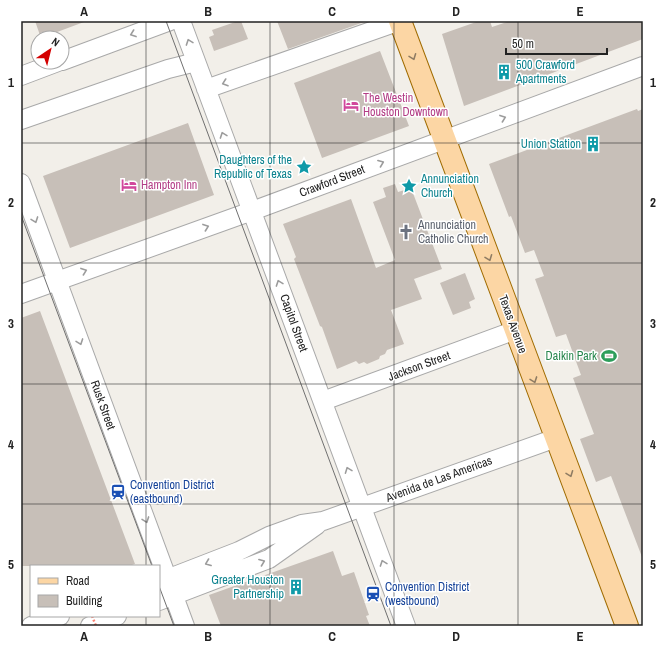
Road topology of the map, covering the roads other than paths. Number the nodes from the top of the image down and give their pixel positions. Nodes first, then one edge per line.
1 (170, 21) edge
2 (181, 21) edge
3 (400, 21) edge
4 (70, 58) edge
5 (196, 62) junction
6 (643, 66) edge
7 (37, 70) edge
8 (21, 76) edge
9 (206, 89) junction
10 (21, 120) edge
11 (444, 139) junction
12 (21, 183) edge
13 (252, 211) junction
14 (57, 280) junction
15 (21, 294) edge
16 (516, 330) junction
17 (323, 401) junction
18 (556, 438) junction
19 (362, 507) junction
20 (157, 565) edge
21 (160, 575) edge
22 (165, 589) edge
23 (57, 617) edge
24 (114, 617) edge
25 (31, 626) edge
26 (90, 626) edge
27 (185, 626) edge
28 (406, 626) edge
29 (627, 626) edge

1 -> 4 street
5 -> 2 street, Capitol Street
3 -> 9 street
3 -> 11 main road, Texas Avenue
5 - 9 street, Capitol Street
5 - 10 street
11 -> 6 street, Crawford Street
7 - 8 street
13 -> 9 street, Capitol Street
13 -> 11 street, Crawford Street
11 -> 16 main road, Texas Avenue
12 -> 14 street, Rusk Street
14 -> 13 street, Crawford Street
17 -> 13 street, Capitol Street
14 - 15 street, Crawford Street
14 -> 20 street, Rusk Street
16 - 17 street, Jackson Street
16 -> 18 main road, Texas Avenue
19 -> 17 street, Capitol Street
18 - 19 street, Avenida de Las Americas
18 -> 29 main road, Texas Avenue
19 - 22 street, Avenida de Las Americas
28 -> 19 street, Capitol Street
21 -> 22 street, Rusk Street
22 - 27 street, Rusk Street
23 - 25 street
24 - 26 street

